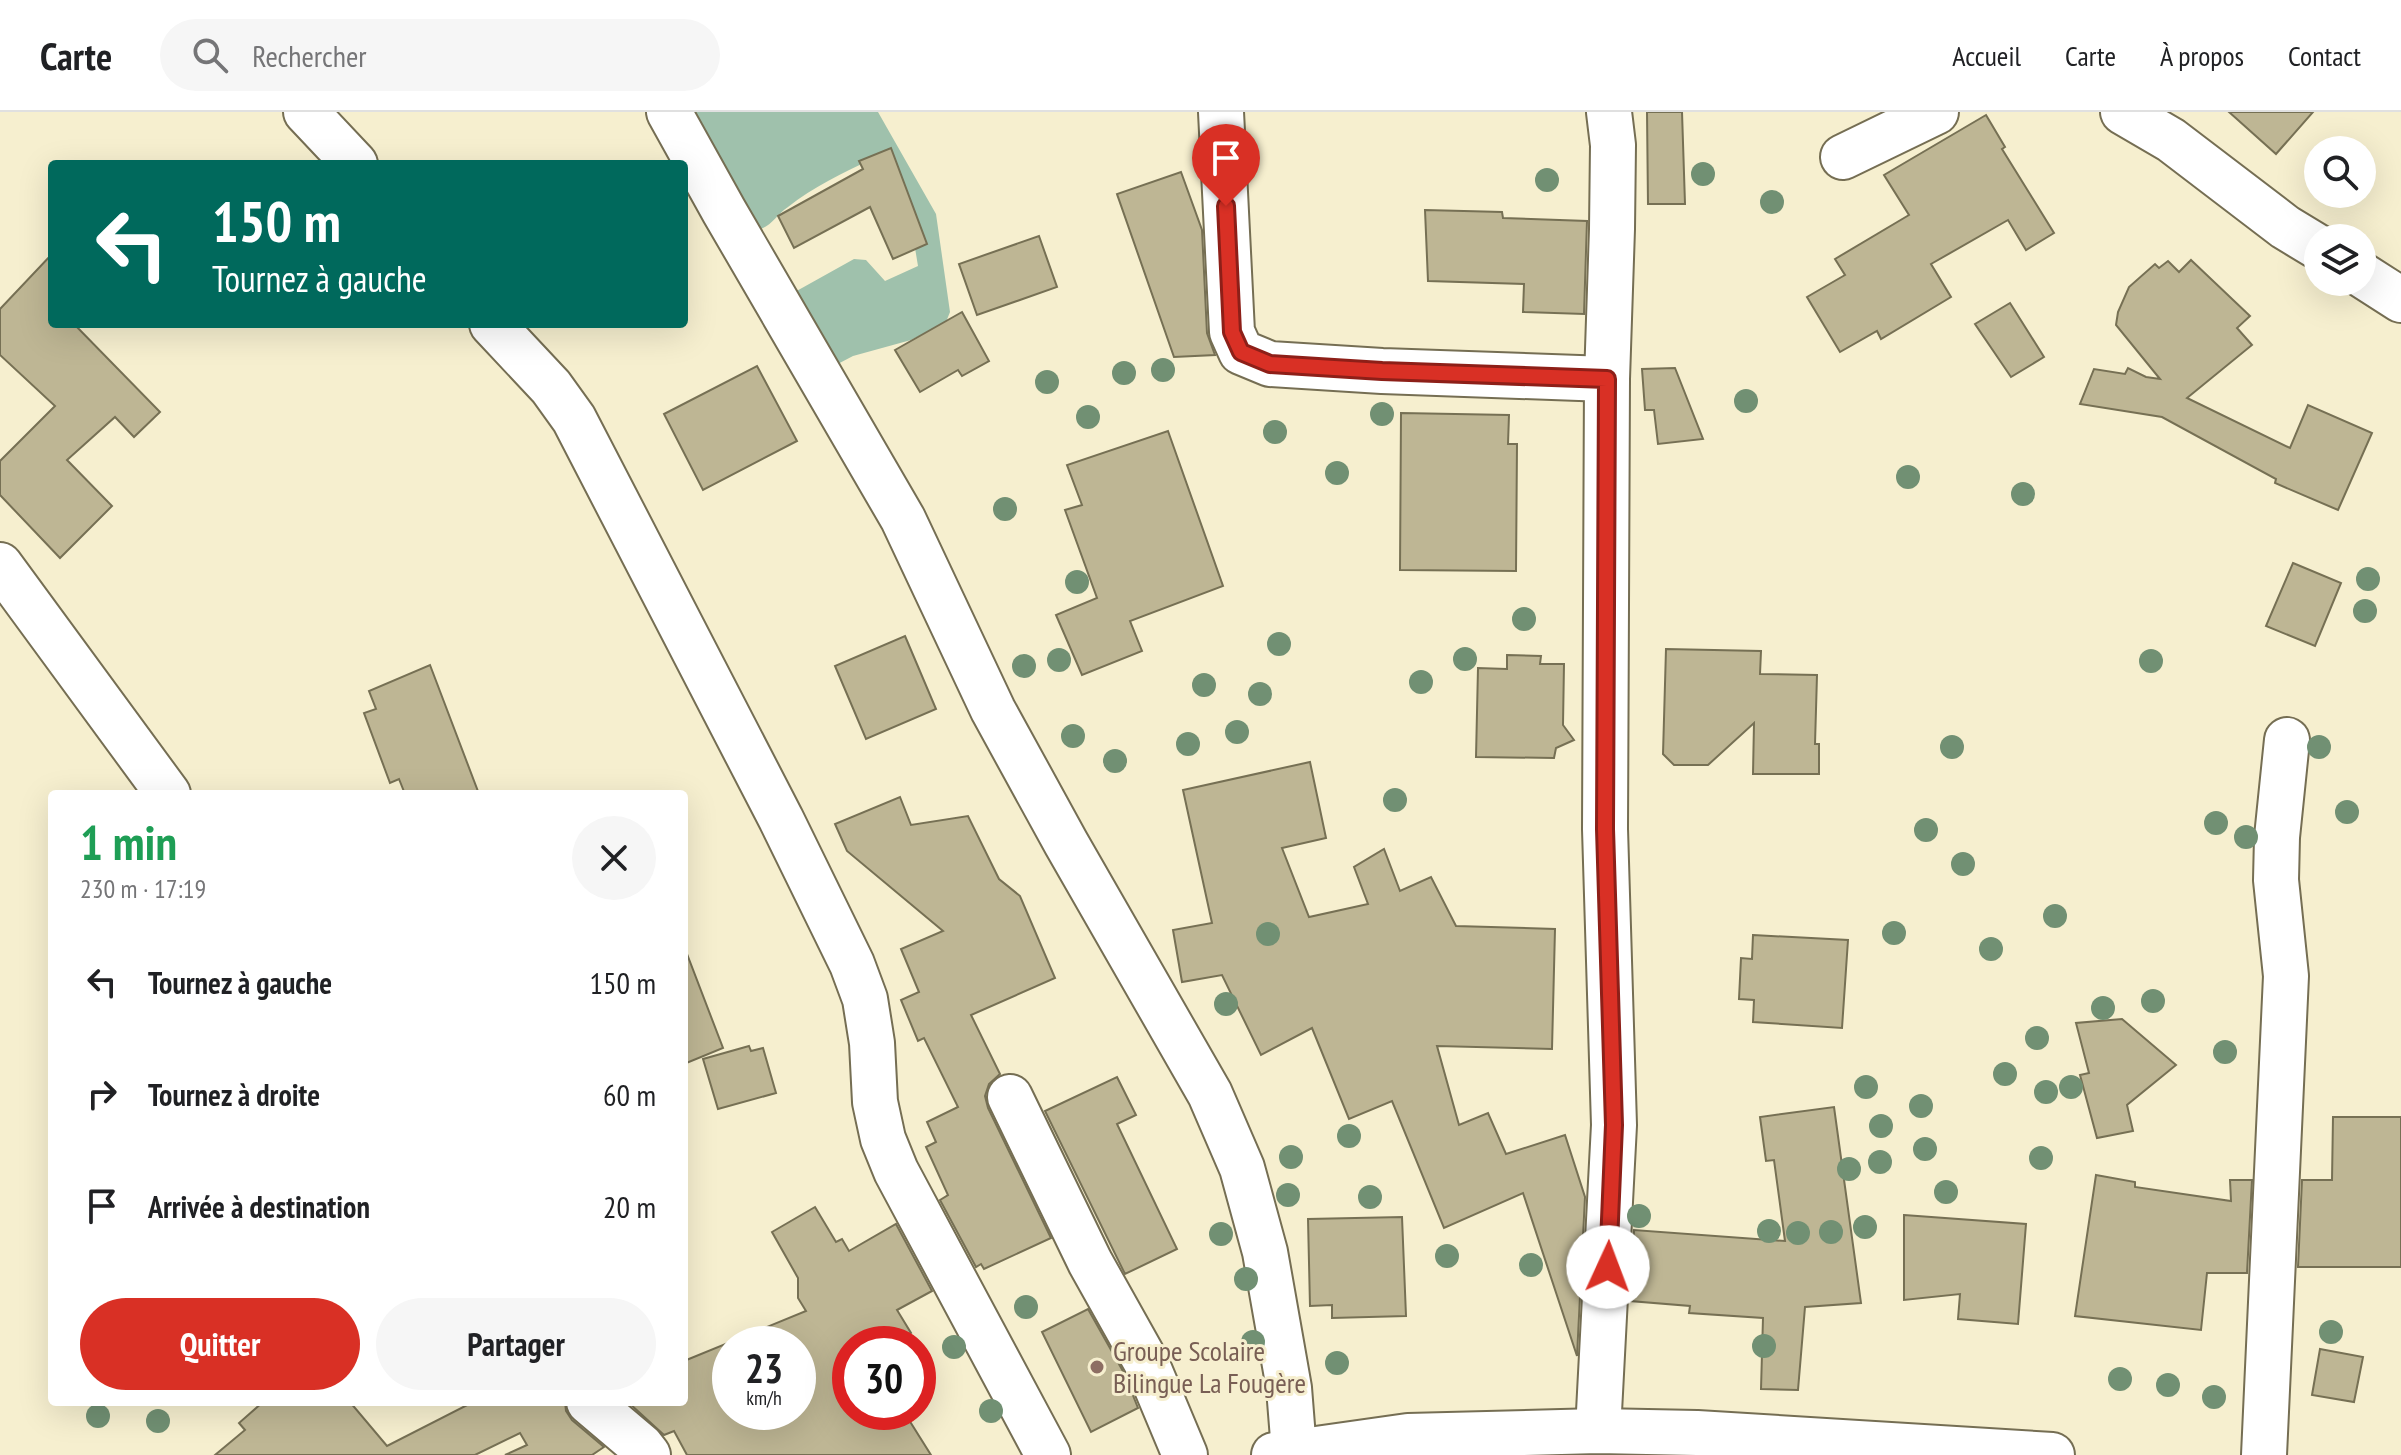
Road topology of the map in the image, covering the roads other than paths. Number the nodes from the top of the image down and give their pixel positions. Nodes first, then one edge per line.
1 (306, 112) edge
2 (669, 112) edge
3 (1221, 112) edge
4 (1609, 112) edge
5 (1936, 112) edge
6 (2123, 112) edge
7 (1843, 157) dead end
8 (351, 160) edge
9 (2304, 239) edge
10 (2376, 284) edge
11 (2401, 300) edge
12 (496, 328) edge
13 (1607, 379) junction
14 (0, 565) edge
15 (2287, 740) dead end
16 (165, 790) edge
17 (1010, 1097) dead end
18 (594, 1406) edge
19 (1598, 1431) junction
20 (1302, 1452) edge
21 (648, 1455) edge
22 (1048, 1455) edge
23 (1185, 1455) edge
24 (2052, 1455) edge
25 (2264, 1455) edge

1 - 8 street
2 - 20 street
3 - 13 street
4 - 13 street
5 - 7 street
6 - 9 street
10 - 11 street
12 - 22 street
13 - 19 street
14 - 16 street
15 - 25 street
17 - 23 street
18 - 21 street
19 - 20 street
19 - 24 street

